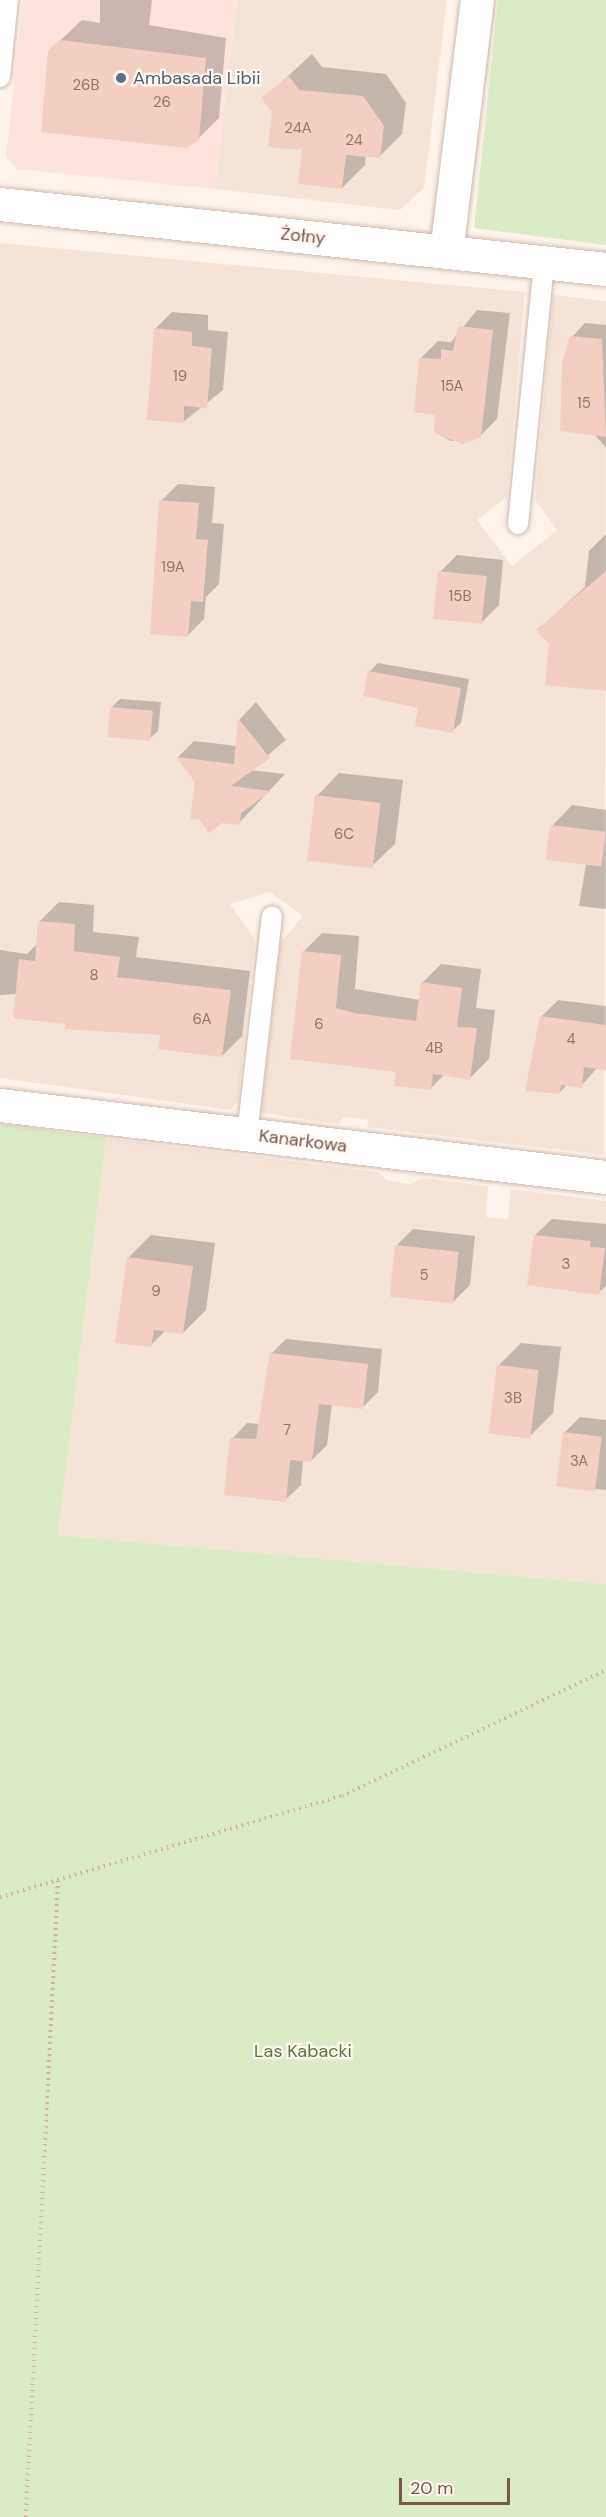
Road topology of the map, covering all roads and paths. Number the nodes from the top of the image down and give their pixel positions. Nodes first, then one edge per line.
1 (8, 0) edge
2 (477, 0) edge
3 (0, 77) edge
4 (0, 204) edge
5 (446, 252) junction
6 (544, 262) junction
7 (606, 269) edge
8 (518, 524) dead end
9 (272, 916) dead end
10 (0, 1105) edge
11 (247, 1135) junction
12 (606, 1177) edge
13 (606, 1670) edge
14 (58, 1881) junction
15 (0, 1897) edge
16 (26, 2517) edge

1 - 3 lane
2 - 5 street
4 - 5 street, Żołny
5 - 6 street, Żołny
6 - 7 street, Żołny
6 - 8 lane
9 - 11 lane
10 - 11 street, Kanarkowa
11 - 12 street, Kanarkowa
13 - 14 path
14 - 15 path
14 - 16 path

